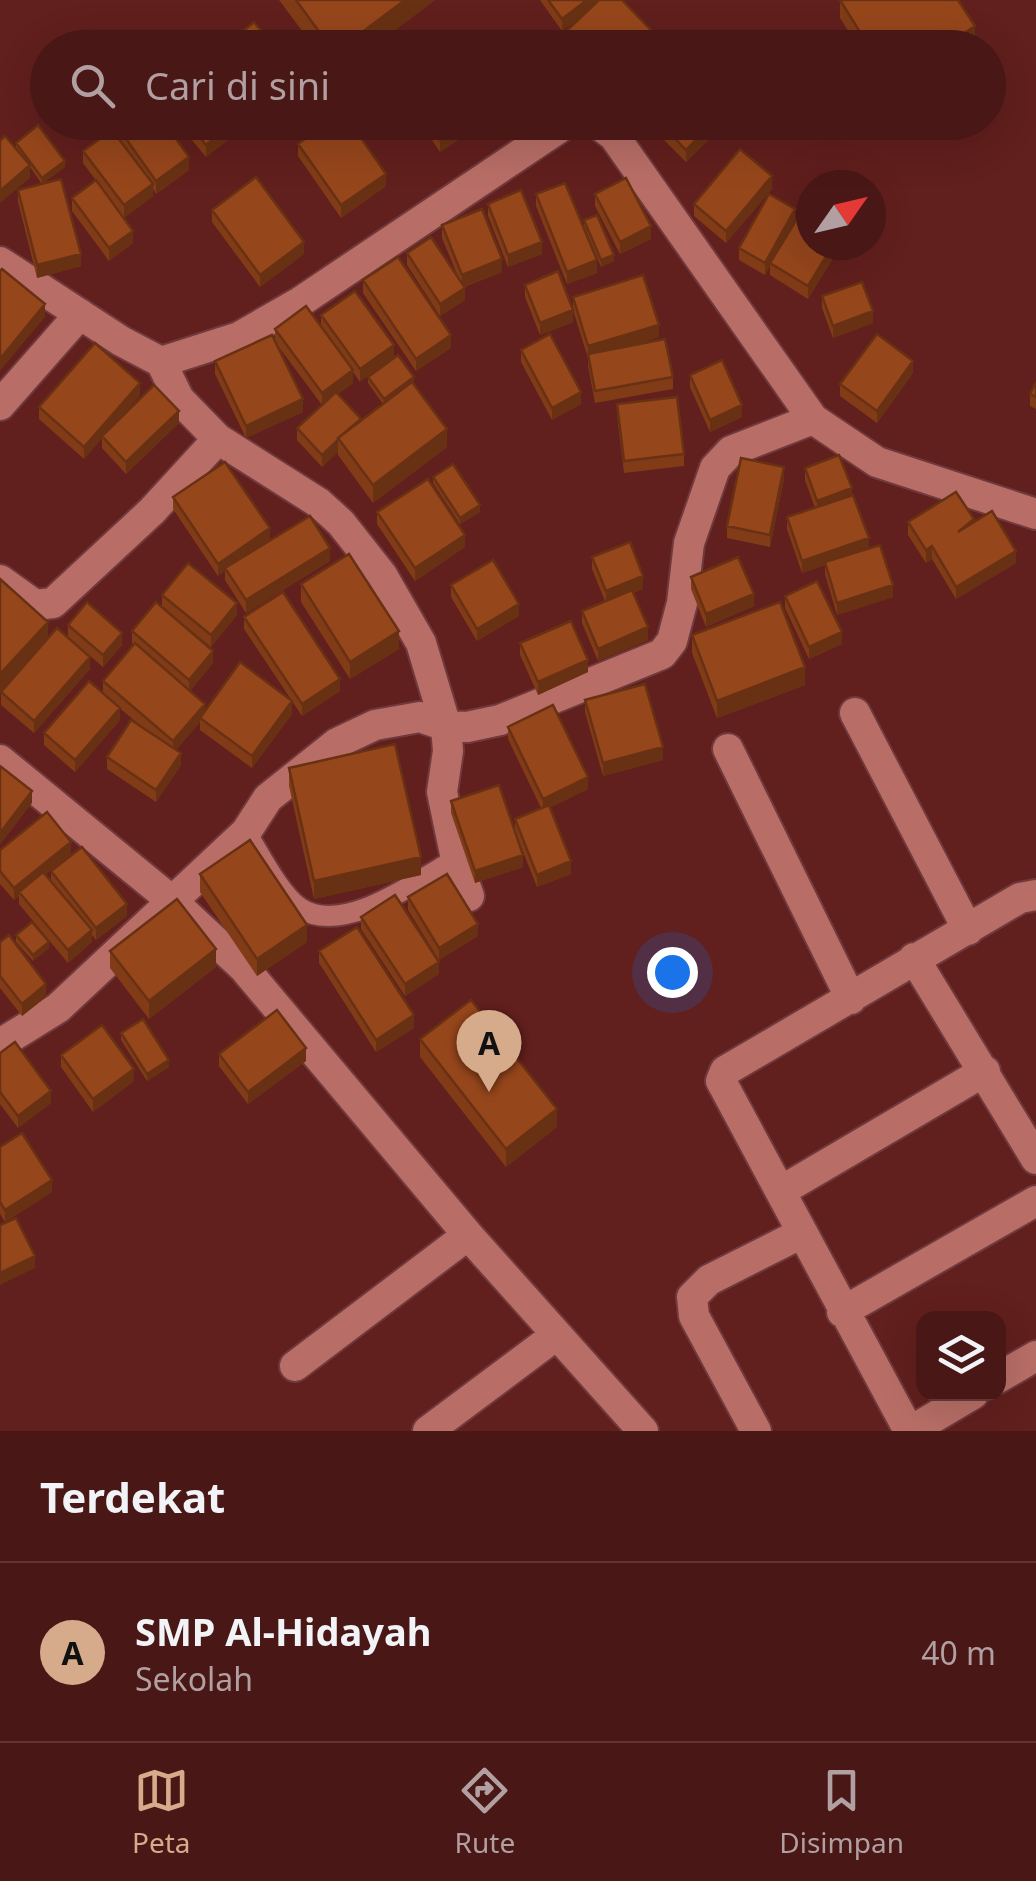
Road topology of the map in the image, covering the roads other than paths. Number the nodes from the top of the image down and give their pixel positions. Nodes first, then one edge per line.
1 (541, 140) edge
2 (617, 140) edge
3 (0, 262) edge
4 (80, 314) junction
5 (161, 362) junction
6 (0, 404) edge
7 (814, 420) junction
8 (218, 439) junction
9 (1036, 514) edge
10 (0, 580) edge
11 (855, 713) dead end
12 (446, 726) junction
13 (728, 749) dead end
14 (0, 760) edge
15 (246, 832) junction
16 (456, 858) junction
17 (1036, 895) edge
18 (469, 896) dead end
19 (172, 900) junction
20 (968, 930) junction
21 (914, 958) junction
22 (851, 999) junction
23 (0, 1044) edge
24 (984, 1071) junction
25 (1036, 1159) edge
26 (781, 1191) junction
27 (1036, 1201) edge
28 (802, 1234) junction
29 (468, 1235) junction
30 (842, 1312) junction
31 (556, 1336) junction
32 (1036, 1356) edge
33 (295, 1366) dead end
34 (1006, 1373) edge
35 (961, 1401) edge
36 (428, 1431) edge
37 (643, 1431) edge
38 (756, 1431) edge
39 (910, 1431) edge

1 - 5 street
2 - 7 street
3 - 4 street
4 - 5 street
4 - 6 street
5 - 8 street
7 - 9 street
7 - 12 street
8 - 10 street
8 - 12 street
11 - 20 street
12 - 15 street
12 - 16 street
13 - 22 street
14 - 19 street
15 - 16 lane
15 - 19 street
16 - 18 street
17 - 20 street
19 - 23 street
19 - 29 street
20 - 21 street
21 - 22 street
21 - 24 street
22 - 26 street
24 - 25 street
24 - 26 street
26 - 28 street
27 - 30 street
28 - 30 street
28 - 38 street
29 - 31 street
29 - 33 street
30 - 39 street
31 - 36 street
31 - 37 street
32 - 34 street
35 - 39 street

